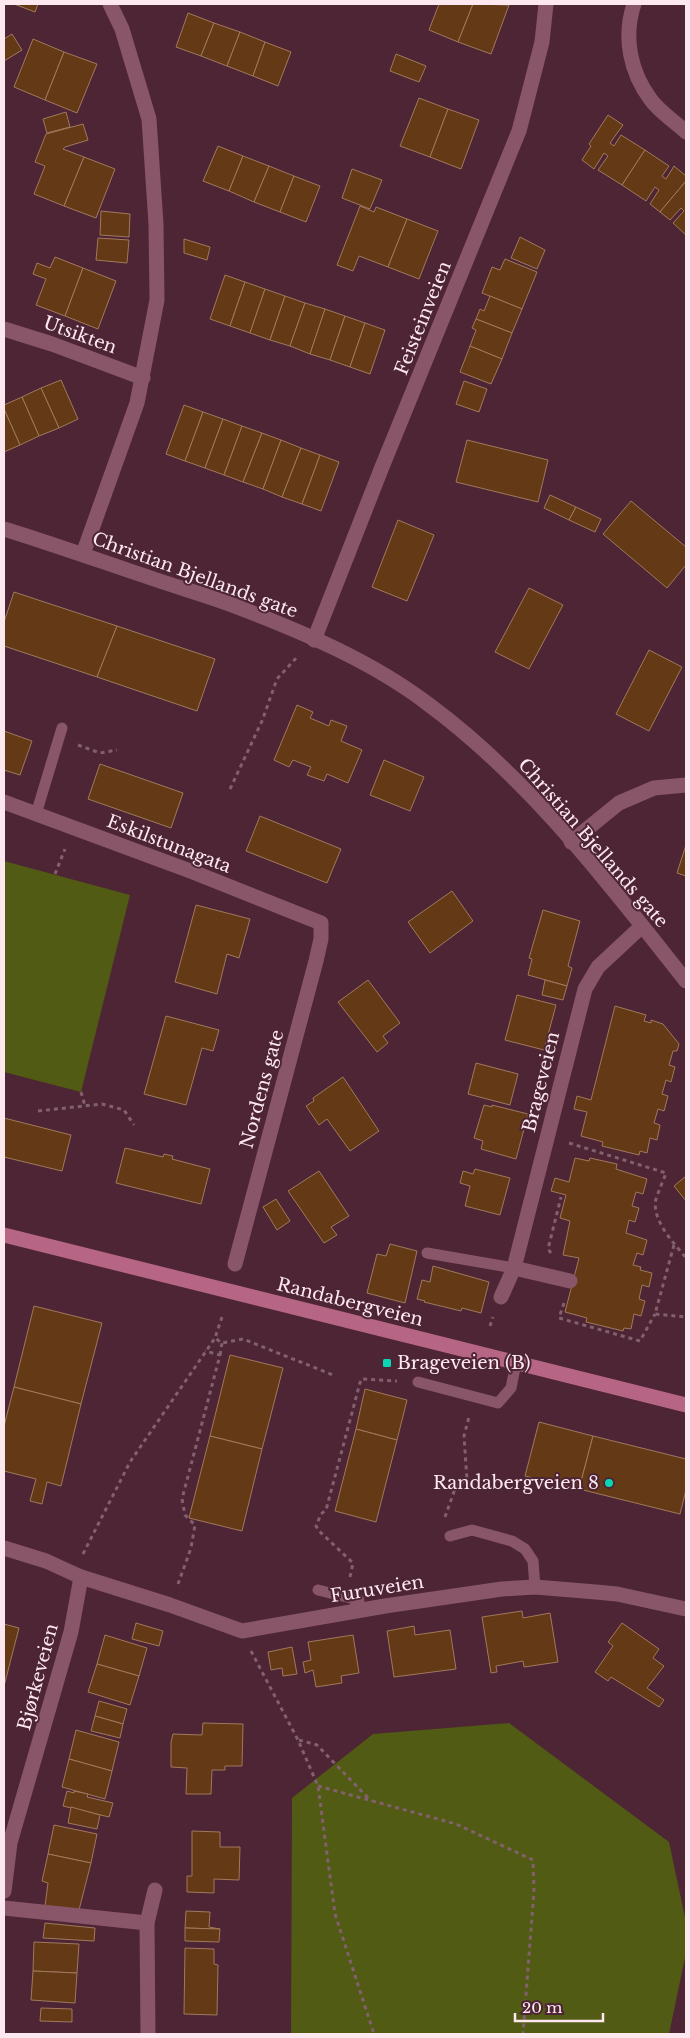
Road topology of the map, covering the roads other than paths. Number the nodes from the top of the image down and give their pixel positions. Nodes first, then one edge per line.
1 (110, 4) edge
2 (546, 4) edge
3 (634, 4) edge
4 (686, 132) edge
5 (4, 329) edge
6 (143, 378) junction
7 (4, 529) edge
8 (83, 554) junction
9 (314, 640) junction
10 (60, 732) road end
11 (686, 785) edge
12 (4, 802) edge
13 (36, 814) junction
14 (571, 842) junction
15 (321, 923) joint
16 (642, 926) junction
17 (686, 981) edge
18 (4, 1235) edge
19 (427, 1253) dead end
20 (235, 1264) dead end
21 (514, 1268) junction
22 (570, 1281) dead end
23 (501, 1297) dead end
24 (516, 1363) junction
25 (418, 1382) road end
26 (686, 1406) edge
27 (450, 1536) road end
28 (4, 1548) edge
29 (81, 1578) junction
30 (536, 1587) junction
31 (318, 1590) dead end
32 (686, 1609) edge
33 (352, 1612) junction
34 (7, 1843) edge
35 (155, 1890) dead end
36 (4, 1891) edge
37 (4, 1908) edge
38 (147, 1923) junction
39 (148, 2034) edge

1 - 6 street
2 - 9 street, Feisteinveien
3 - 4 street
5 - 6 street, Utsikten
6 - 8 street
7 - 8 street, Christian Bjellands gate
8 - 9 street, Christian Bjellands gate
9 - 14 street, Christian Bjellands gate
10 - 13 lane
11 - 14 street
12 - 13 street, Eskilstunagata
13 - 15 street, Eskilstunagata
14 - 16 street, Christian Bjellands gate
15 - 20 street, Nordens gate
16 - 17 street, Christian Bjellands gate
16 - 21 street, Brageveien
18 - 24 main road, Randabergveien
19 - 21 lane
21 - 22 street
21 - 23 street, Brageveien
24 - 25 lane
24 - 26 main road, Randabergveien
27 - 30 lane
28 - 29 street, Furuveien
29 - 33 street, Furuveien
29 - 34 street, Bjørkeveien
30 - 32 street, Furuveien
30 - 33 street, Furuveien
31 - 33 lane
34 - 36 street, Bjørkeveien
35 - 38 street
37 - 38 street
38 - 39 street

